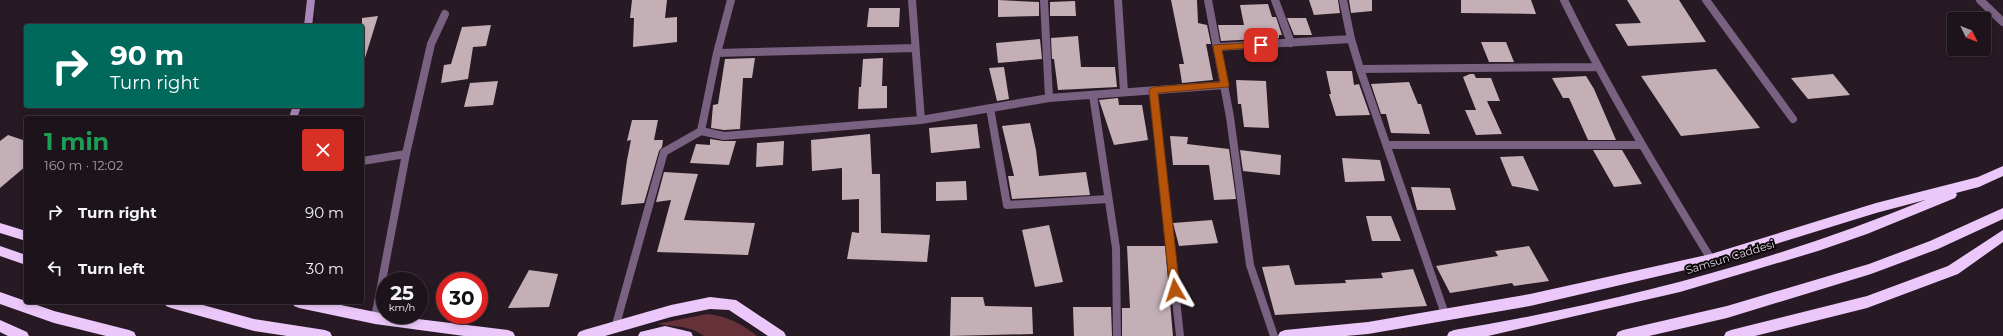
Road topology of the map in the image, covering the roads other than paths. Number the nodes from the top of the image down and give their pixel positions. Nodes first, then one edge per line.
1 (311, 0) edge
2 (731, 0) edge
3 (912, 0) edge
4 (1044, 0) edge
5 (1118, 0) edge
6 (1208, 0) edge
7 (1275, 0) edge
8 (1343, 0) edge
9 (1564, 0) edge
10 (1706, 0) edge
11 (1980, 0) edge
12 (445, 14) dead end
13 (2003, 22) edge
14 (308, 24) edge
15 (1351, 39) junction
16 (1291, 43) junction
17 (1217, 47) junction
18 (914, 48) junction
19 (717, 53) junction
20 (1597, 67) junction
21 (1360, 69) junction
22 (1224, 85) junction
23 (1153, 90) junction
24 (1124, 92) junction
25 (1093, 95) junction
26 (1049, 98) junction
27 (990, 108) junction
28 (1793, 119) dead end
29 (921, 120) junction
30 (701, 131) junction
31 (1387, 145) junction
32 (1641, 145) junction
33 (406, 154) junction
34 (364, 161) edge
35 (2003, 171) edge
36 (1982, 181) junction
37 (1108, 199) junction
38 (2003, 213) edge
39 (0, 228) edge
40 (24, 235) edge
41 (2003, 235) edge
42 (0, 251) edge
43 (24, 259) edge
44 (1711, 259) junction
45 (0, 298) edge
46 (178, 304) edge
47 (308, 304) edge
48 (1445, 314) junction
49 (375, 318) junction
50 (0, 326) edge
51 (615, 332) edge
52 (22, 336) edge
53 (129, 336) edge
54 (325, 336) edge
55 (508, 336) edge
56 (584, 336) edge
57 (645, 336) edge
58 (686, 336) edge
59 (779, 336) edge
60 (1117, 336) edge
61 (1180, 336) edge
62 (1274, 336) edge
63 (1285, 336) edge
64 (1454, 336) edge
65 (1623, 336) edge
66 (1731, 336) edge

1 - 14 street
2 - 19 street
3 - 18 street
4 - 26 street
5 - 24 street
6 - 17 street
7 - 16 street
8 - 15 street
9 - 20 street
10 - 28 street
11 - 13 street
12 - 33 street
15 - 16 street
15 - 21 street
16 - 17 street
17 - 22 street
18 - 19 street
18 - 29 street
19 - 30 street
20 - 21 street
20 - 32 street
21 - 31 street
22 - 23 street
22 - 62 street
23 - 24 street
23 - 61 street
24 - 25 street
25 - 26 street
25 - 37 street
26 - 27 street
27 - 29 street
27 - 37 street
29 - 30 street
30 - 51 street
31 - 32 street
31 - 48 street
32 - 44 street
33 - 34 street
33 - 49 street
35 - 36 highway, Samsun Caddesi
36 - 44 highway
36 - 64 highway, Samsun Caddesi
37 - 60 street
38 - 65 highway
39 - 40 highway
41 - 66 highway
42 - 43 highway
44 - 48 highway
45 - 53 highway
46 - 54 highway
47 - 49 highway
48 - 63 highway
49 - 55 highway
50 - 52 highway
51 - 56 highway
51 - 59 highway
57 - 58 highway

